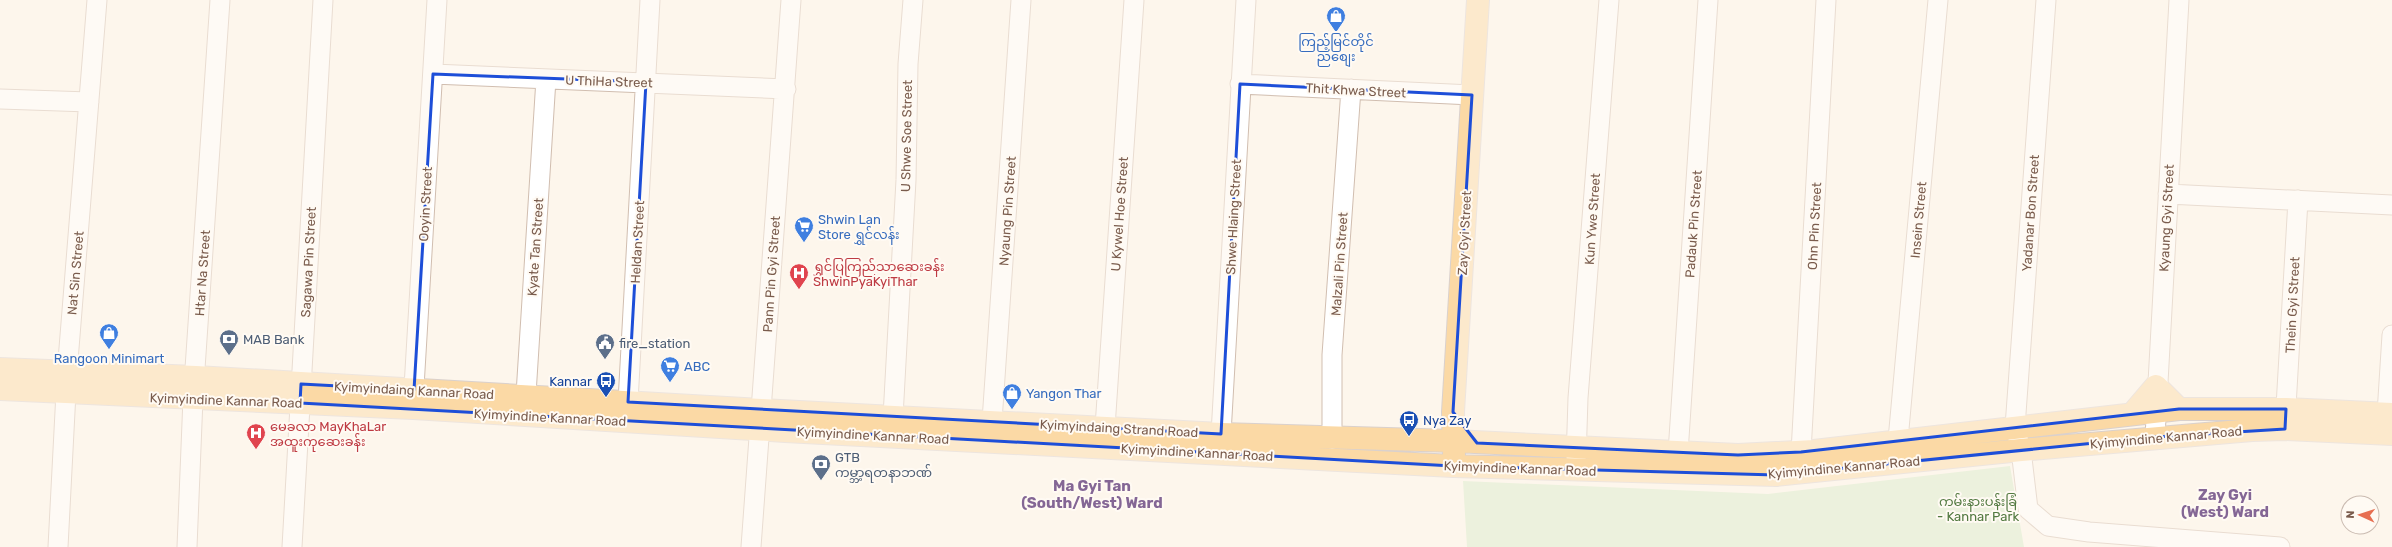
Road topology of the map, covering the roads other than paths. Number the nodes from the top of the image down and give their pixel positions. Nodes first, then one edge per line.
1 (97, 0) edge
2 (220, 0) edge
3 (323, 0) edge
4 (437, 0) edge
5 (650, 0) edge
6 (791, 0) edge
7 (913, 0) edge
8 (1020, 0) edge
9 (1134, 0) edge
10 (1246, 0) edge
11 (1478, 0) edge
12 (1609, 0) edge
13 (1708, 0) edge
14 (1826, 0) edge
15 (1938, 0) edge
16 (2046, 0) edge
17 (2179, 0) edge
18 (433, 74) junction
19 (546, 79) junction
20 (646, 82) junction
21 (1240, 84) junction
22 (786, 89) junction
23 (1351, 89) junction
24 (1472, 95) junction
25 (0, 99) edge
26 (89, 102) junction
27 (2168, 194) junction
28 (2298, 200) junction
29 (2392, 205) edge
30 (2392, 335) edge
31 (0, 369) edge
32 (196, 377) junction
33 (67, 382) junction
34 (2156, 386) junction
35 (0, 389) edge
36 (300, 393) junction
37 (193, 398) junction
38 (414, 399) junction
39 (628, 402) junction
40 (525, 406) junction
41 (1453, 409) junction
42 (2179, 409) junction
43 (2155, 411) junction
44 (2133, 412) junction
45 (893, 417) junction
46 (2285, 419) junction
47 (760, 420) junction
48 (992, 421) junction
49 (2390, 421) edge
50 (2015, 427) junction
51 (919, 428) junction
52 (1220, 434) junction
53 (2155, 437) junction
54 (1104, 438) junction
55 (1332, 439) junction
56 (1898, 440) junction
57 (1415, 441) junction
58 (1454, 441) junction
59 (1576, 442) junction
60 (1476, 443) junction
61 (1678, 450) junction
62 (2021, 450) junction
63 (1803, 463) junction
64 (1453, 466) junction
65 (1575, 470) junction
66 (58, 547) edge
67 (187, 547) edge
68 (292, 547) edge
69 (751, 547) edge
70 (2280, 547) edge

1 - 26 street, Nat Sin Street
2 - 32 street, Htar Na Street
3 - 36 street, Sagawa Pin Street
4 - 18 street, Ooyin Street
5 - 20 street, Heldan Street
6 - 22 street, Pann Pin Gyi Street
7 - 45 street, U Shwe Soe Street
8 - 48 street, Nyaung Pin Street
9 - 54 street, U Kywel Hoe Street
10 - 21 street, Shwe Hlaing Street
11 - 24 main road, Zay Gyi Street
12 - 59 street, Kun Ywe Street
13 - 61 street, Padauk Pin Street
14 - 63 street, Ohn Pin Street
15 - 56 street, Insein Street
16 - 50 street, Yadanar Bon Street
17 - 27 street, Kyaung Gyi Street
18 - 19 street, U ThiHa Street
18 - 38 street, Ooyin Street
19 - 20 street, U ThiHa Street
19 - 40 street, Kyate Tan Street
20 - 22 street, U ThiHa Street
20 - 39 street, Heldan Street
21 - 23 street, Thit Khwa Street
21 - 52 street, Shwe Hlaing Street
22 - 47 street, Pann Pin Gyi Street
23 - 24 street, Thit Khwa Street
23 - 55 street, Malzali Pin Street
24 - 41 main road, Zay Gyi Street
25 - 26 street
26 - 33 street, Nat Sin Street
27 - 28 street
27 - 34 street, Kyaung Gyi Street
28 - 29 street
28 - 46 street, Thein Gyi Street
30 - 49 street
31 - 33 main road, Kyimyindine Kannar Road
32 - 33 main road
32 - 36 main road
32 - 37 street, Htar Na Street
33 - 35 main road, Kyimyindine Kannar Road
33 - 37 main road, Kyimyindine Kannar Road
33 - 66 street, Nat Sin Street
34 - 42 main road
34 - 43 street, Kyaung Gyi Street
34 - 44 main road
36 - 37 main road, Kyimyindine Kannar Road
36 - 38 main road, Kyimyindine Kannar Road
36 - 68 street, Sagawa Pin Street
37 - 67 street, Htar Na Street
38 - 40 main road, Kyimyindaing Kannar Road
39 - 40 main road, Kyimyindaing Kannar Road
39 - 47 main road, Kyimyindaing Kannar Road
40 - 47 main road, Kyimyindine Kannar Road
41 - 57 main road
41 - 58 main road, Zay Gyi Street
41 - 60 main road
42 - 43 main road, Kyimyindine Kannar Road
42 - 46 main road, Kyimyindine Kannar Road
43 - 44 main road, Kyimyindine Kannar Road
43 - 53 street, Kyaung Gyi Street
44 - 50 main road, Kyimyindine Kannar Road
45 - 47 main road, Kyimyindaing Strand Road
45 - 51 main road, Kyimyindaing Strand Road
46 - 49 main road, Kyimyindine Kannar Road
46 - 53 main road, Kyimyindine Kannar Road
47 - 51 main road, Kyimyindine Kannar Road
47 - 69 street, Pann Pin Gyi Street
48 - 51 main road, Kyimyindaing Strand Road
48 - 54 main road, Kyimyindaing Strand Road
50 - 56 main road, Kyimyindine Kannar Road
50 - 62 street, Yadanar Bon Street
51 - 54 main road, Kyimyindine Kannar Road
52 - 54 main road, Kyimyindaing Strand Road
52 - 55 main road, Kyimyindaing Strand Road
53 - 62 main road, Kyimyindine Kannar Road
54 - 64 main road, Kyimyindine Kannar Road
55 - 57 main road, Kyimyindaing Strand Road
56 - 63 main road, Kyimyindine Kannar Road
57 - 58 main road, Kyimyindaing Strand Road
58 - 60 main road, Kyimyindaing Strand Road
58 - 64 main road, Zay Gyi Street
59 - 60 main road, Kyimyindine Kannar Road
59 - 61 main road, Kyimyindine Kannar Road
59 - 65 street, Kun Ywe Street
61 - 63 main road, Kyimyindine Kannar Road
62 - 63 main road, Kyimyindine Kannar Road
62 - 70 street, Yadanar Bon Street
63 - 65 main road, Kyimyindine Kannar Road
64 - 65 main road, Kyimyindine Kannar Road

